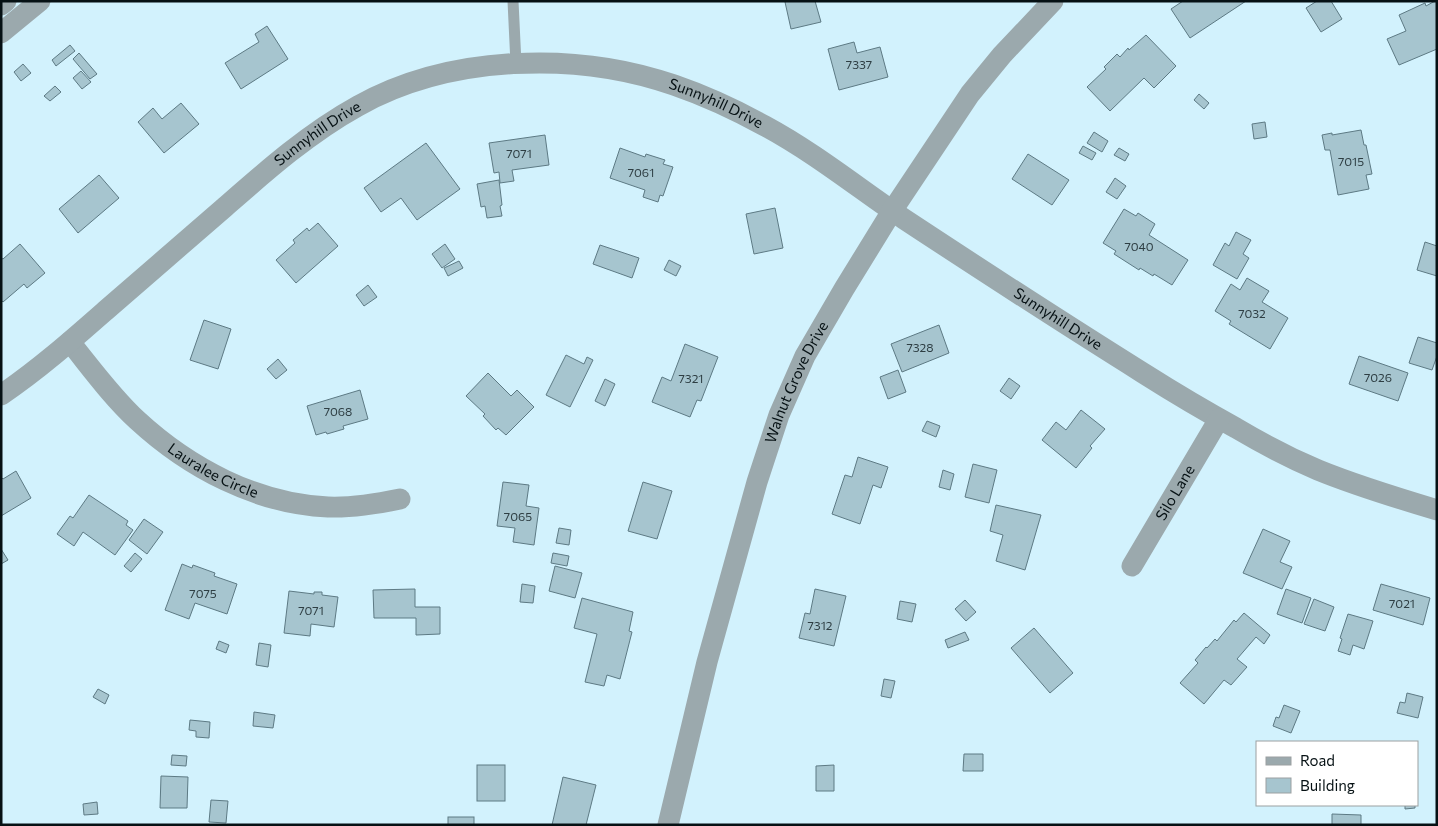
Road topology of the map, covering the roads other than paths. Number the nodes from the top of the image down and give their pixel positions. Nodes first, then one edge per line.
1 (6, 1) edge
2 (40, 1) edge
3 (513, 1) edge
4 (1053, 1) edge
5 (1, 5) edge
6 (1, 33) edge
7 (516, 64) junction
8 (892, 210) junction
9 (70, 342) junction
10 (1, 395) edge
11 (1219, 418) junction
12 (400, 499) dead end
13 (1437, 510) edge
14 (1132, 566) dead end
15 (668, 825) edge

1 - 5 street
2 - 6 street
3 - 7 lane
4 - 8 street, Walnut Grove Drive
7 - 8 street, Sunnyhill Drive
7 - 9 street, Sunnyhill Drive
8 - 11 street, Sunnyhill Drive
8 - 15 street, Walnut Grove Drive
9 - 10 street, Sunnyhill Drive
9 - 12 street, Lauralee Circle
11 - 13 street, Sunnyhill Drive
11 - 14 street, Silo Lane

